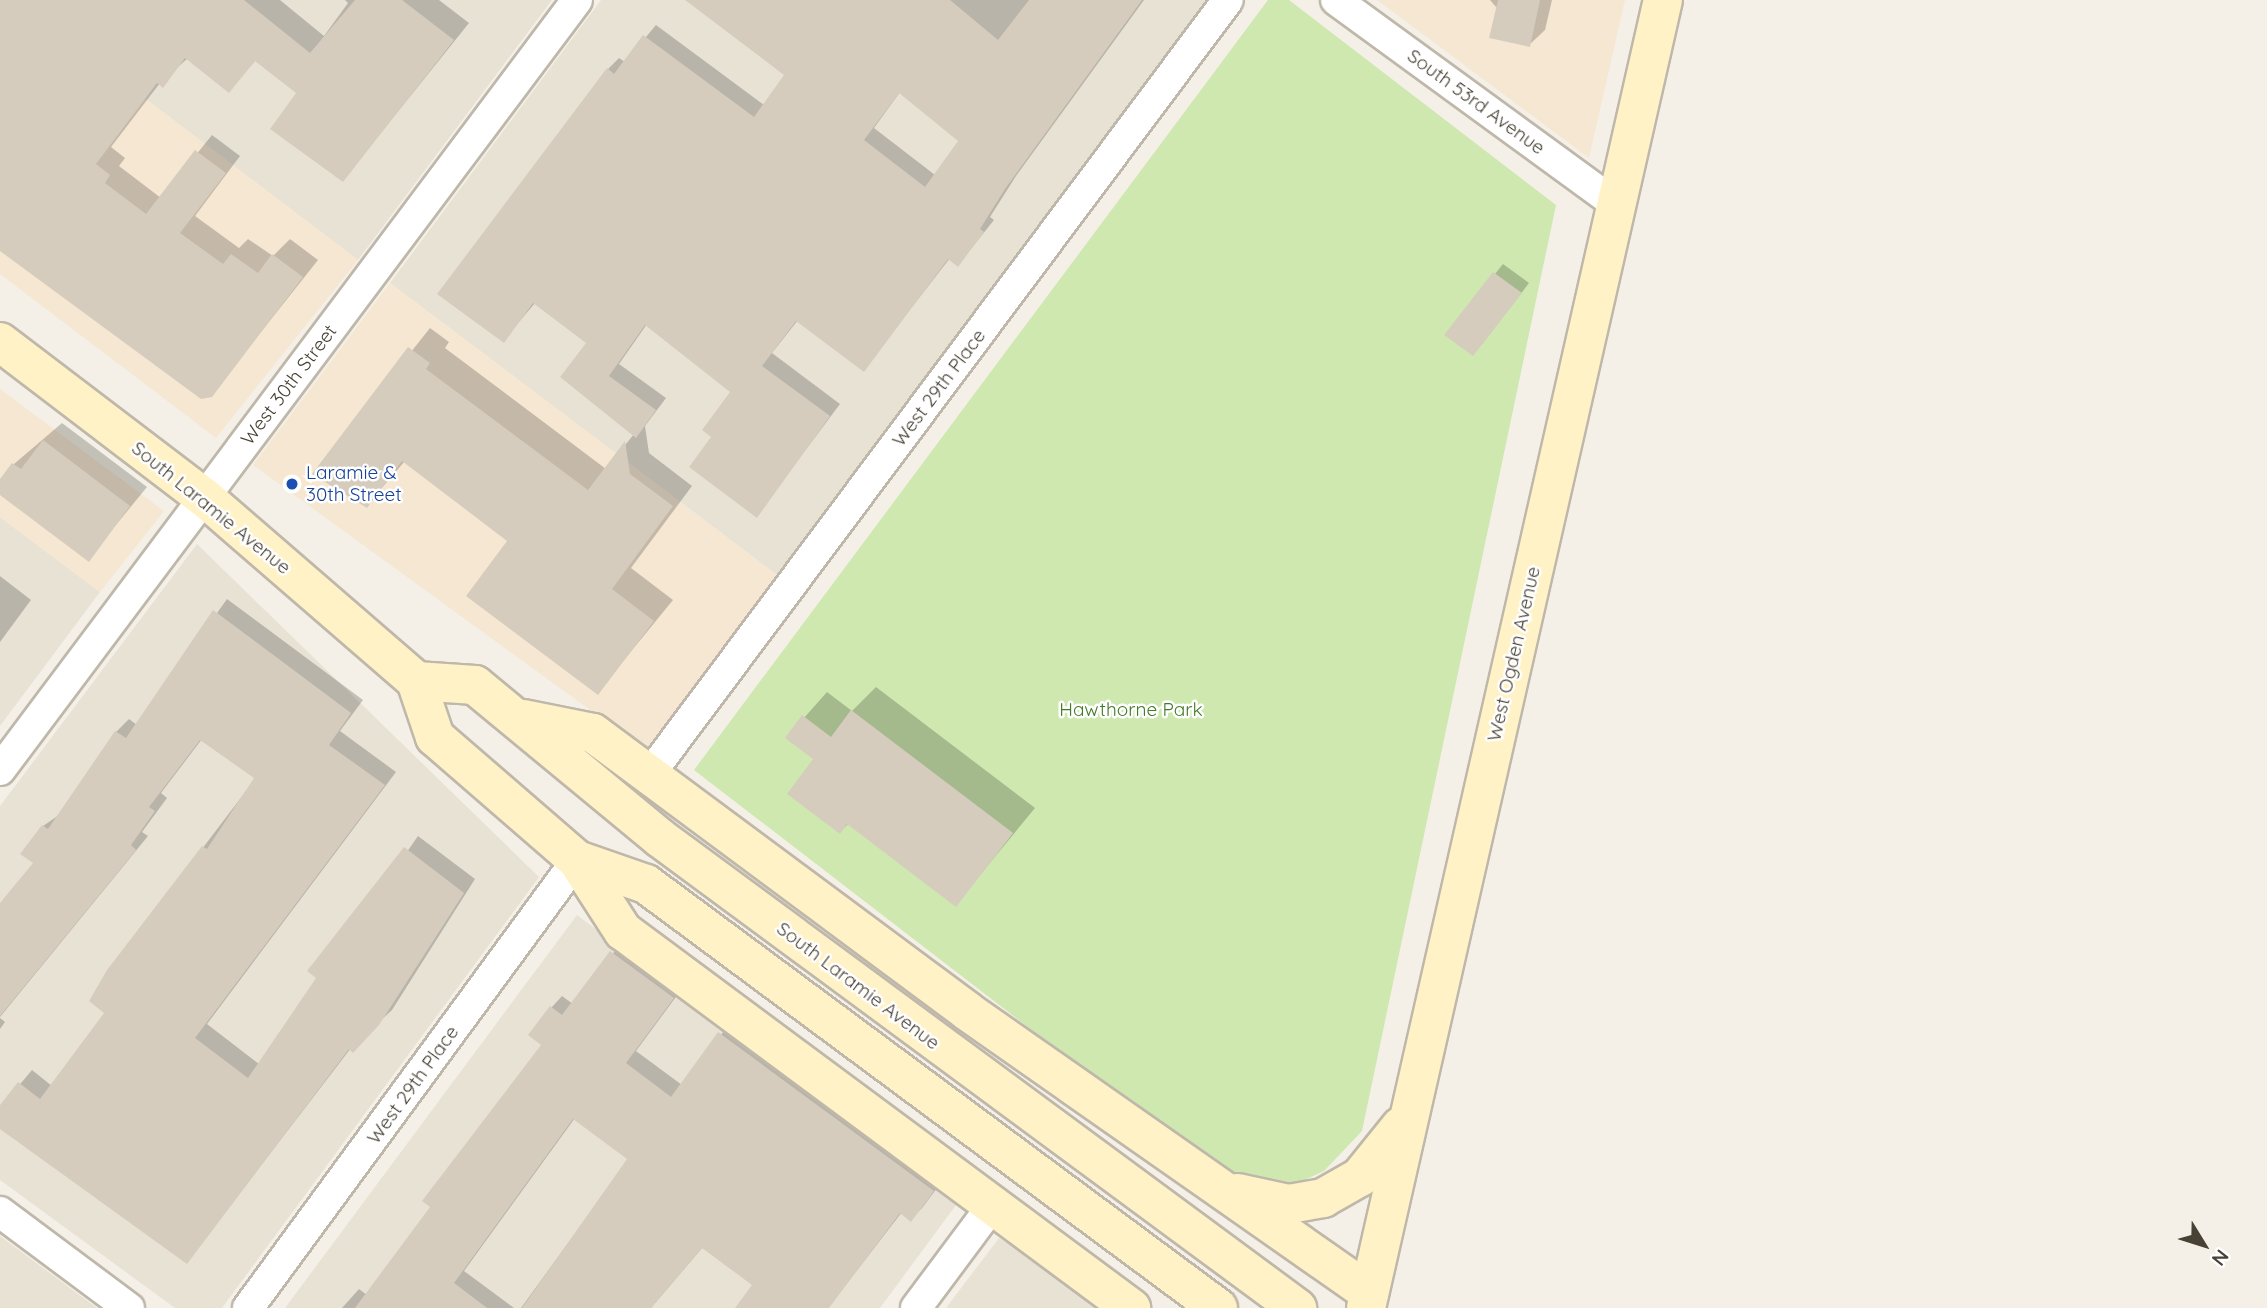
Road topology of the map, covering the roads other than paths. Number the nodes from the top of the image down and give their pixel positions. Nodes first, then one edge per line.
1 (577, 0) edge
2 (1228, 0) edge
3 (1336, 0) edge
4 (1663, 0) edge
5 (1616, 205) junction
6 (0, 342) edge
7 (205, 498) junction
8 (416, 681) junction
9 (519, 718) junction
10 (0, 770) edge
11 (649, 775) junction
12 (577, 860) junction
13 (1410, 1113) junction
14 (1212, 1182) junction
15 (992, 1206) junction
16 (0, 1212) edge
17 (1367, 1300) edge
18 (129, 1308) edge
19 (248, 1308) edge
20 (916, 1308) edge
21 (1131, 1308) edge
22 (1218, 1308) edge
23 (1297, 1308) edge

1 - 7 street, West 30th Street
2 - 11 street, West 29th Place
3 - 5 street, South 53rd Avenue
4 - 5 main road, West Ogden Avenue
5 - 13 main road, West Ogden Avenue
6 - 7 main road, South Laramie Avenue
7 - 8 main road, South Laramie Avenue
7 - 10 street, West 30th Street
8 - 9 main road, South Laramie Avenue
8 - 12 main road
9 - 11 main road
9 - 23 main road, South Laramie Avenue
11 - 14 main road
12 - 15 main road
12 - 19 street, West 29th Place
12 - 22 main road
13 - 14 main road
13 - 17 main road, West Ogden Avenue
14 - 17 main road
15 - 20 street
15 - 21 main road
16 - 18 street

